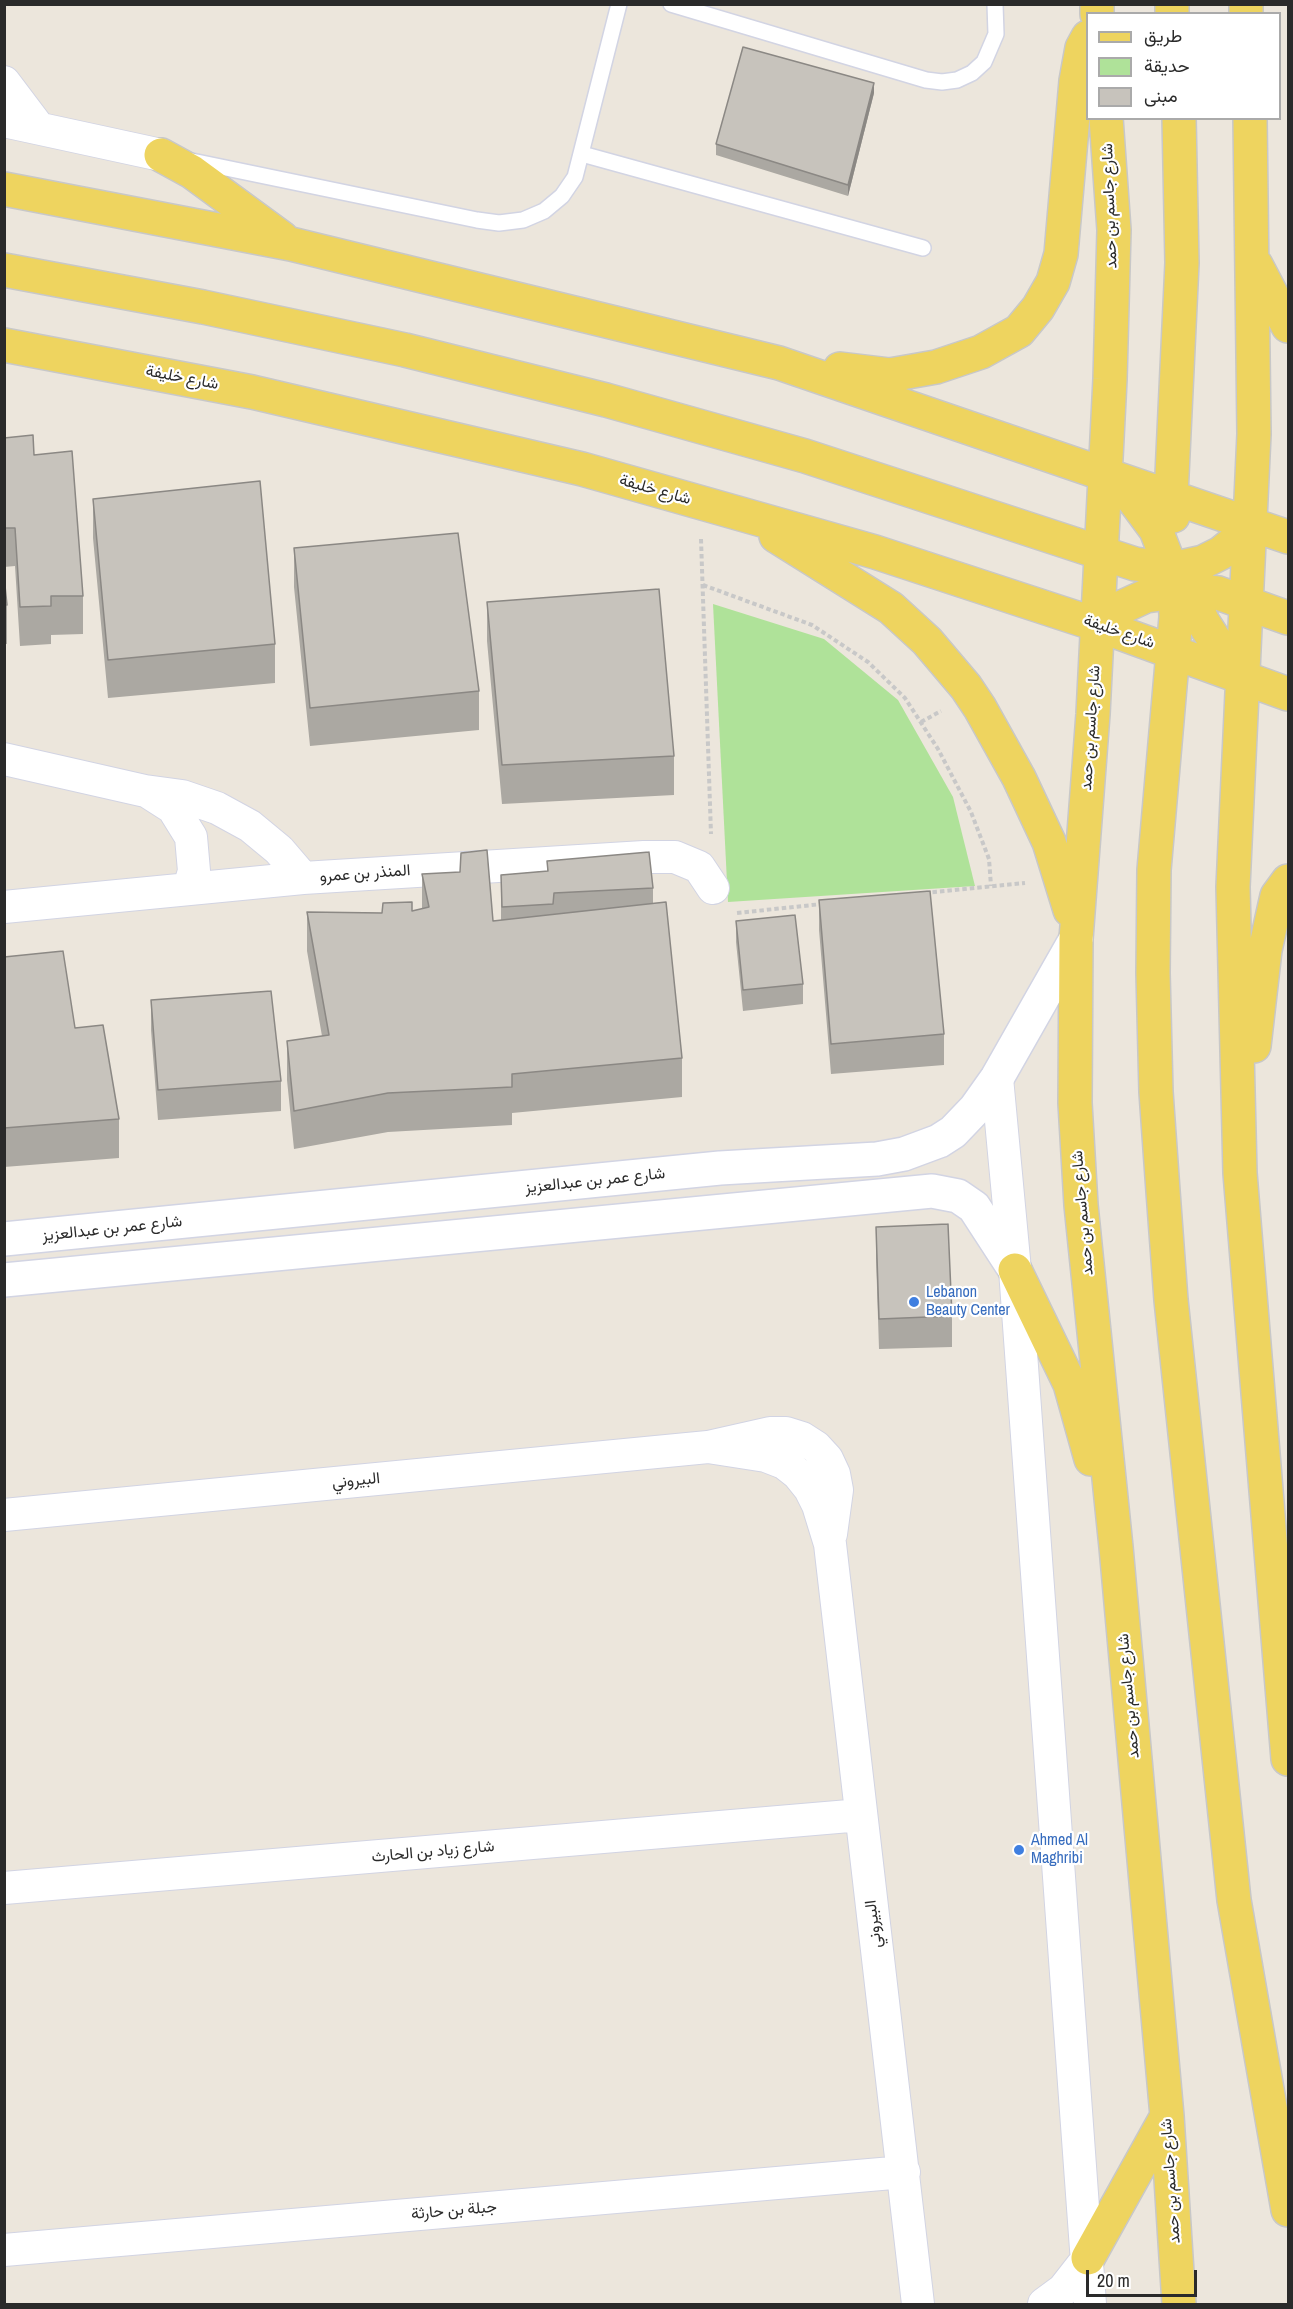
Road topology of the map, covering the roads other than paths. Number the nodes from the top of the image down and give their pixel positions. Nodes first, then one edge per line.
1 (619, 4) edge
2 (671, 4) edge
3 (995, 4) edge
4 (1086, 41) edge
5 (4, 82) edge
6 (1106, 120) edge
7 (1179, 120) edge
8 (1250, 120) edge
9 (4, 121) edge
10 (38, 127) junction
11 (582, 154) junction
12 (161, 155) junction
13 (4, 189) edge
14 (291, 244) junction
15 (923, 248) dead end
16 (1253, 260) junction
17 (4, 270) edge
18 (1288, 326) edge
19 (4, 345) edge
20 (779, 363) junction
21 (1105, 474) junction
22 (1171, 496) junction
23 (734, 511) junction
24 (1250, 523) junction
25 (1288, 537) edge
26 (1101, 553) junction
27 (1179, 579) junction
28 (1246, 603) junction
29 (1288, 618) edge
30 (1098, 625) junction
31 (1172, 651) junction
32 (1243, 678) junction
33 (1288, 694) edge
34 (4, 759) edge
35 (145, 790) junction
36 (303, 878) junction
37 (1288, 881) edge
38 (189, 888) junction
39 (713, 888) road end
40 (4, 906) edge
41 (1076, 939) junction
42 (997, 1077) junction
43 (1240, 1173) junction
44 (20, 1238) edge
45 (1016, 1270) junction
46 (39, 1277) junction
47 (4, 1280) edge
48 (4, 1515) edge
49 (1116, 1547) junction
50 (1288, 1760) edge
51 (861, 1815) junction
52 (4, 1888) edge
53 (1167, 2116) junction
54 (904, 2172) junction
55 (1288, 2210) edge
56 (4, 2250) edge
57 (1088, 2258) junction
58 (918, 2304) edge
59 (1044, 2304) edge
60 (1090, 2304) edge
61 (1179, 2304) edge

1 - 11 lane
2 - 3 lane
4 - 20 main road
5 - 10 street
6 - 21 main road, شارع جاسم بن حمد
7 - 22 main road
8 - 16 main road
9 - 10 street
10 - 12 street
11 - 12 lane
11 - 15 lane
12 - 14 main road
13 - 14 main road
14 - 20 main road
16 - 18 main road
16 - 24 main road
17 - 26 main road
19 - 23 main road, شارع خليفة
20 - 21 main road
21 - 22 main road
21 - 26 main road, شارع جاسم بن حمد
21 - 27 main road
22 - 24 main road
22 - 27 main road
23 - 30 main road, شارع خليفة
23 - 41 main road
24 - 25 main road
24 - 27 main road
24 - 28 main road
26 - 27 main road
26 - 30 main road, شارع جاسم بن حمد
27 - 28 main road
27 - 30 main road
27 - 31 main road
27 - 32 main road
28 - 29 main road
28 - 32 main road
30 - 31 main road, شارع خليفة
30 - 41 main road, شارع جاسم بن حمد
31 - 32 main road, شارع خليفة
31 - 55 main road
32 - 33 main road, شارع خليفة
32 - 43 main road
34 - 35 street
35 - 36 street
35 - 38 street
36 - 38 street, المنذر بن عمرو
36 - 39 street, المنذر بن عمرو
37 - 43 main road
38 - 40 street, المنذر بن عمرو
41 - 42 street, شارع عمر بن عبدالعزيز
41 - 49 main road, شارع جاسم بن حمد
42 - 44 street, شارع عمر بن عبدالعزيز
42 - 45 street
43 - 50 main road
44 - 46 street
45 - 46 street
45 - 49 main road
45 - 57 street
46 - 47 street
48 - 51 street, البيروني
49 - 53 main road, شارع جاسم بن حمد
51 - 52 street, شارع زياد بن الحارث
51 - 54 street, البيروني
53 - 57 main road
53 - 61 main road, شارع جاسم بن حمد
54 - 56 street, جبلة بن حارثة
54 - 58 street, البيروني
57 - 59 street
57 - 60 street

